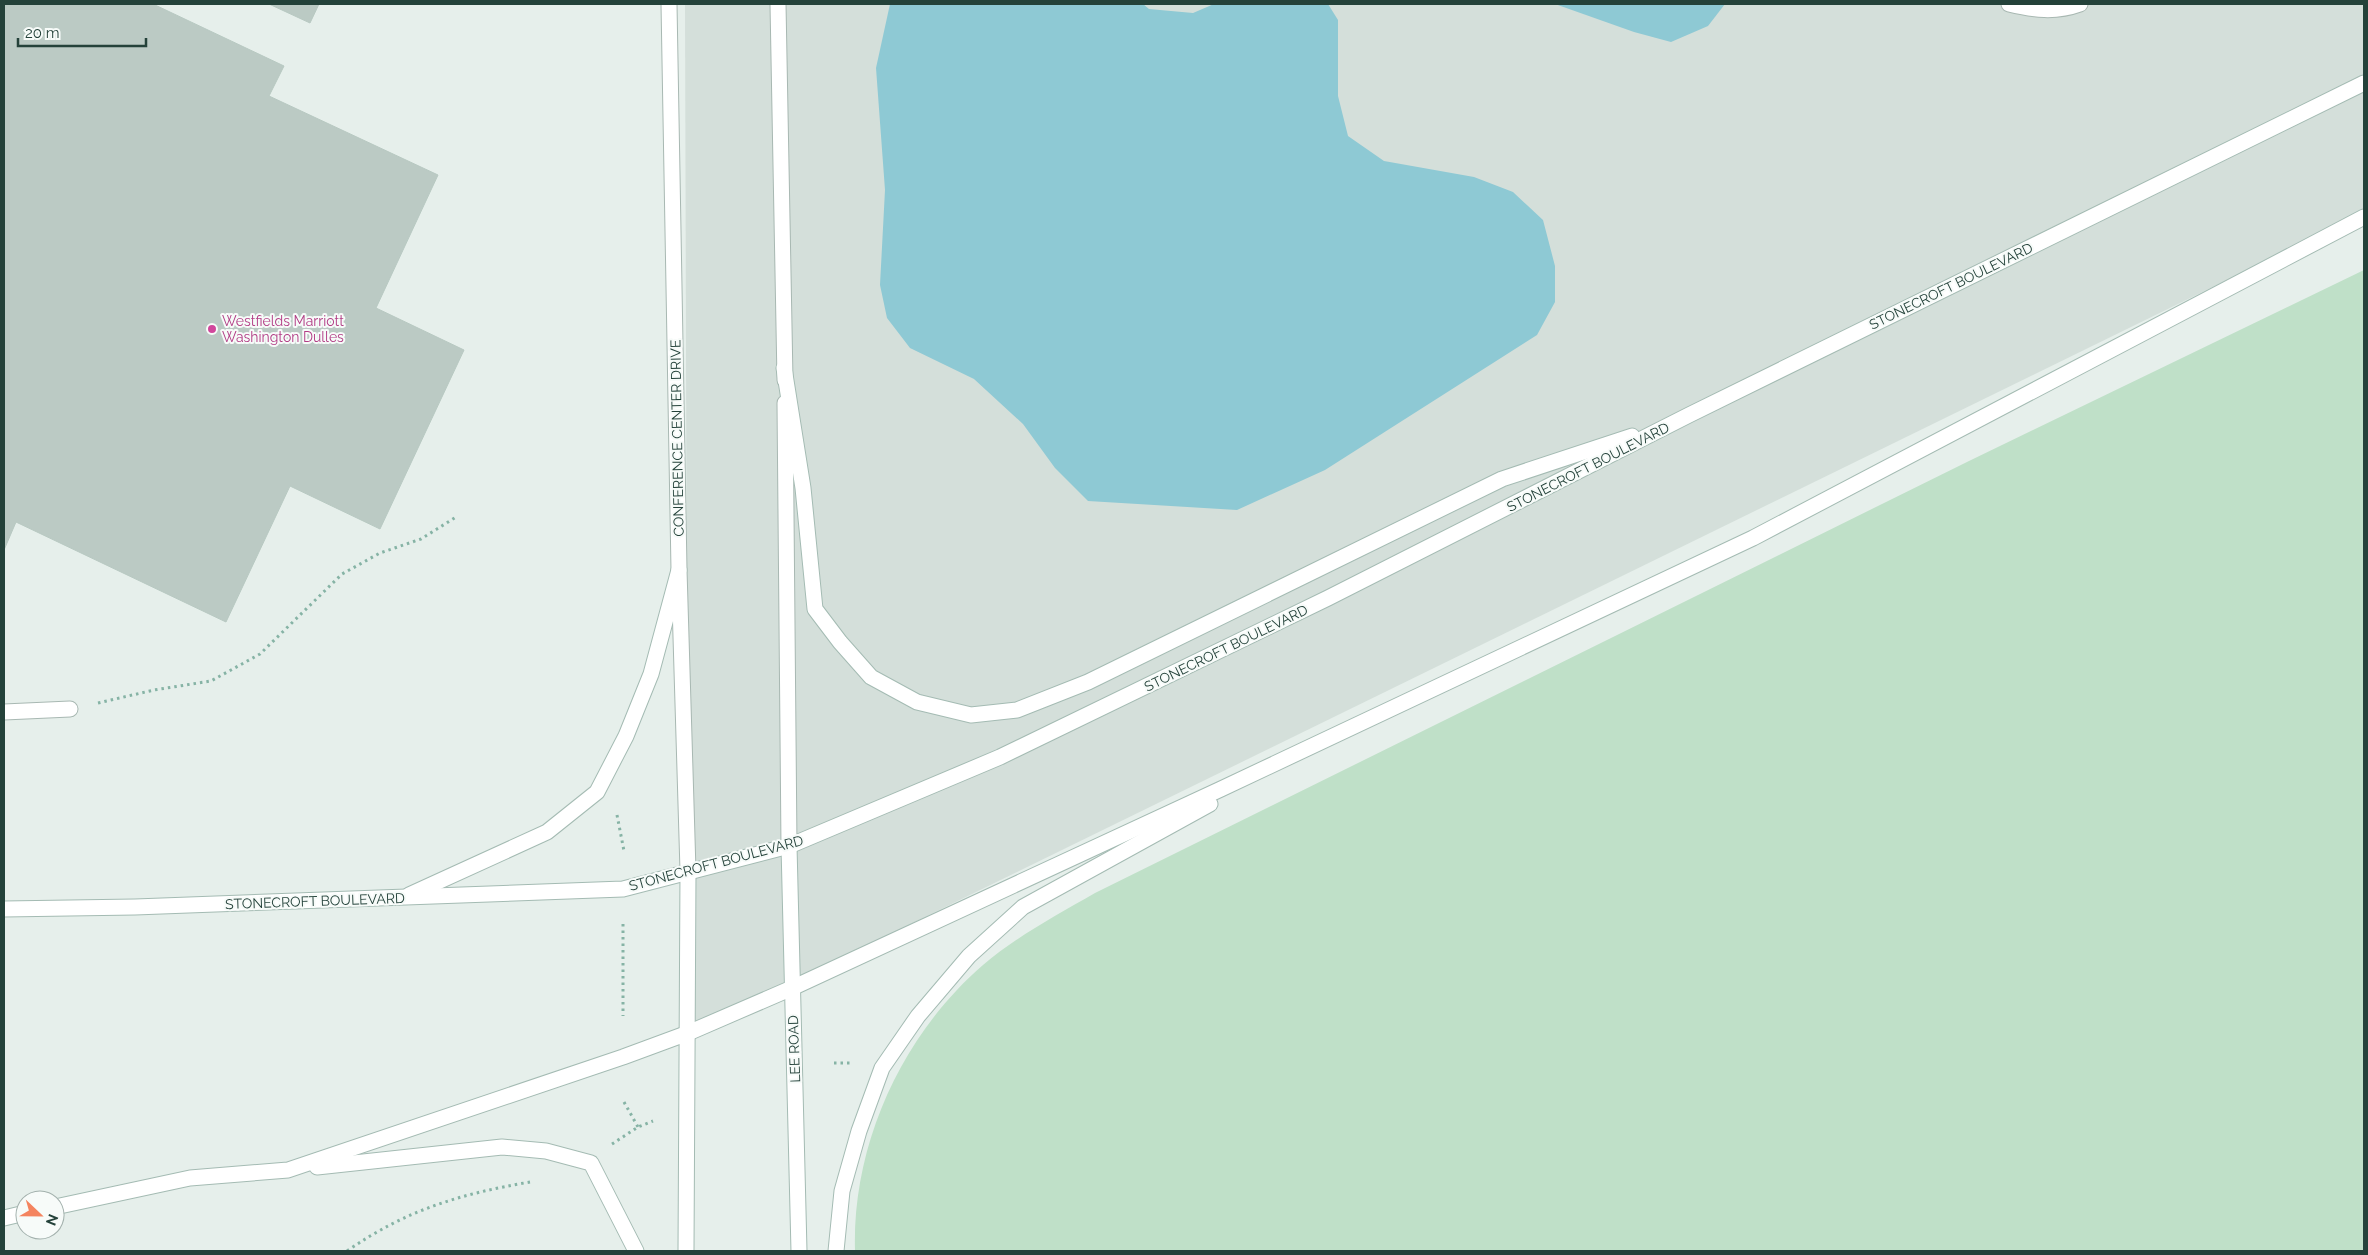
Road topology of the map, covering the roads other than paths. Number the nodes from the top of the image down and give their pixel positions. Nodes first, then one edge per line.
1 (670, 4) edge
2 (778, 4) edge
3 (2009, 4) edge
4 (2080, 4) edge
5 (2364, 83) edge
6 (2364, 217) edge
7 (784, 368) junction
8 (1676, 422) junction
9 (679, 570) junction
10 (70, 709) road end
11 (4, 712) edge
12 (1343, 730) junction
13 (790, 846) junction
14 (688, 871) junction
15 (401, 898) junction
16 (4, 909) edge
17 (792, 988) junction
18 (688, 1033) junction
19 (288, 1170) junction
20 (65, 1205) edge
21 (636, 1251) edge
22 (686, 1251) edge
23 (799, 1251) edge
24 (836, 1251) edge

1 - 9 main road, CONFERENCE CENTER DRIVE
2 - 7 main road
3 - 4 main road
5 - 8 main road, STONECROFT BOULEVARD
6 - 12 main road
7 - 8 main road
7 - 13 main road
8 - 13 main road, STONECROFT BOULEVARD
9 - 14 main road, CONFERENCE CENTER DRIVE
9 - 15 main road
10 - 11 main road
12 - 17 main road
12 - 24 main road
13 - 14 main road, STONECROFT BOULEVARD
13 - 17 main road, LEE ROAD
14 - 15 main road, STONECROFT BOULEVARD
14 - 18 main road
15 - 16 main road, STONECROFT BOULEVARD
17 - 18 main road
17 - 23 main road, LEE ROAD
18 - 19 main road
18 - 22 main road
19 - 20 main road
19 - 21 main road

